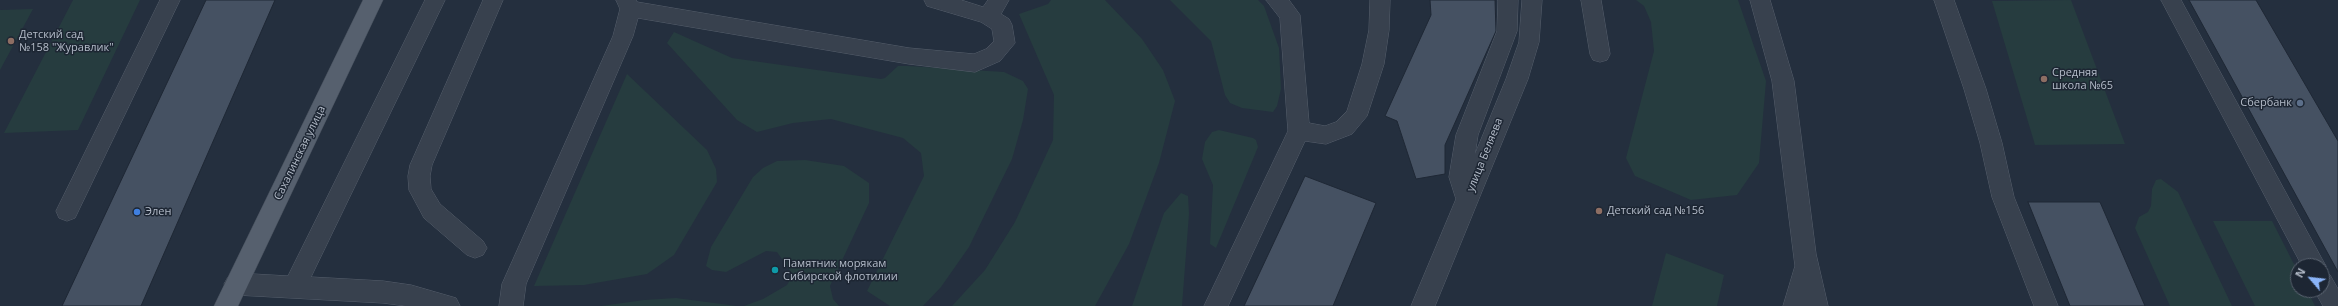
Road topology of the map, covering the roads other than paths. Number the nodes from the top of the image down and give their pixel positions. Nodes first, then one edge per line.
1 (170, 0) edge
2 (373, 0) edge
3 (435, 0) edge
4 (493, 0) edge
5 (934, 0) edge
6 (1276, 0) edge
7 (1380, 0) edge
8 (1508, 0) edge
9 (1532, 0) edge
10 (1591, 0) edge
11 (1760, 0) edge
12 (1944, 0) edge
13 (2171, 0) edge
14 (628, 5) edge
15 (994, 8) edge
16 (1600, 54) dead end
17 (1299, 132) junction
18 (1467, 199) junction
19 (67, 211) dead end
20 (475, 248) dead end
21 (2310, 258) edge
22 (1806, 266) junction
23 (236, 284) junction
24 (294, 288) junction
25 (2330, 297) edge
26 (226, 306) edge
27 (448, 306) edge
28 (511, 306) edge
29 (1216, 306) edge
30 (1423, 306) edge
31 (1795, 306) edge
32 (1816, 306) edge
33 (2046, 306) edge
34 (2335, 306) edge

1 - 19 street
2 - 23 main road, Сахалинская улица
3 - 24 street
4 - 20 street
5 - 15 street
6 - 17 street
7 - 17 street
8 - 18 street
9 - 18 street, улица Беляева
10 - 16 street
11 - 22 street
12 - 33 street
13 - 21 street
14 - 15 street
14 - 28 street
17 - 29 street
18 - 30 street, улица Беляева
22 - 31 street
22 - 32 street
23 - 24 street
23 - 26 main road, Сахалинская улица
24 - 27 street
25 - 34 street

